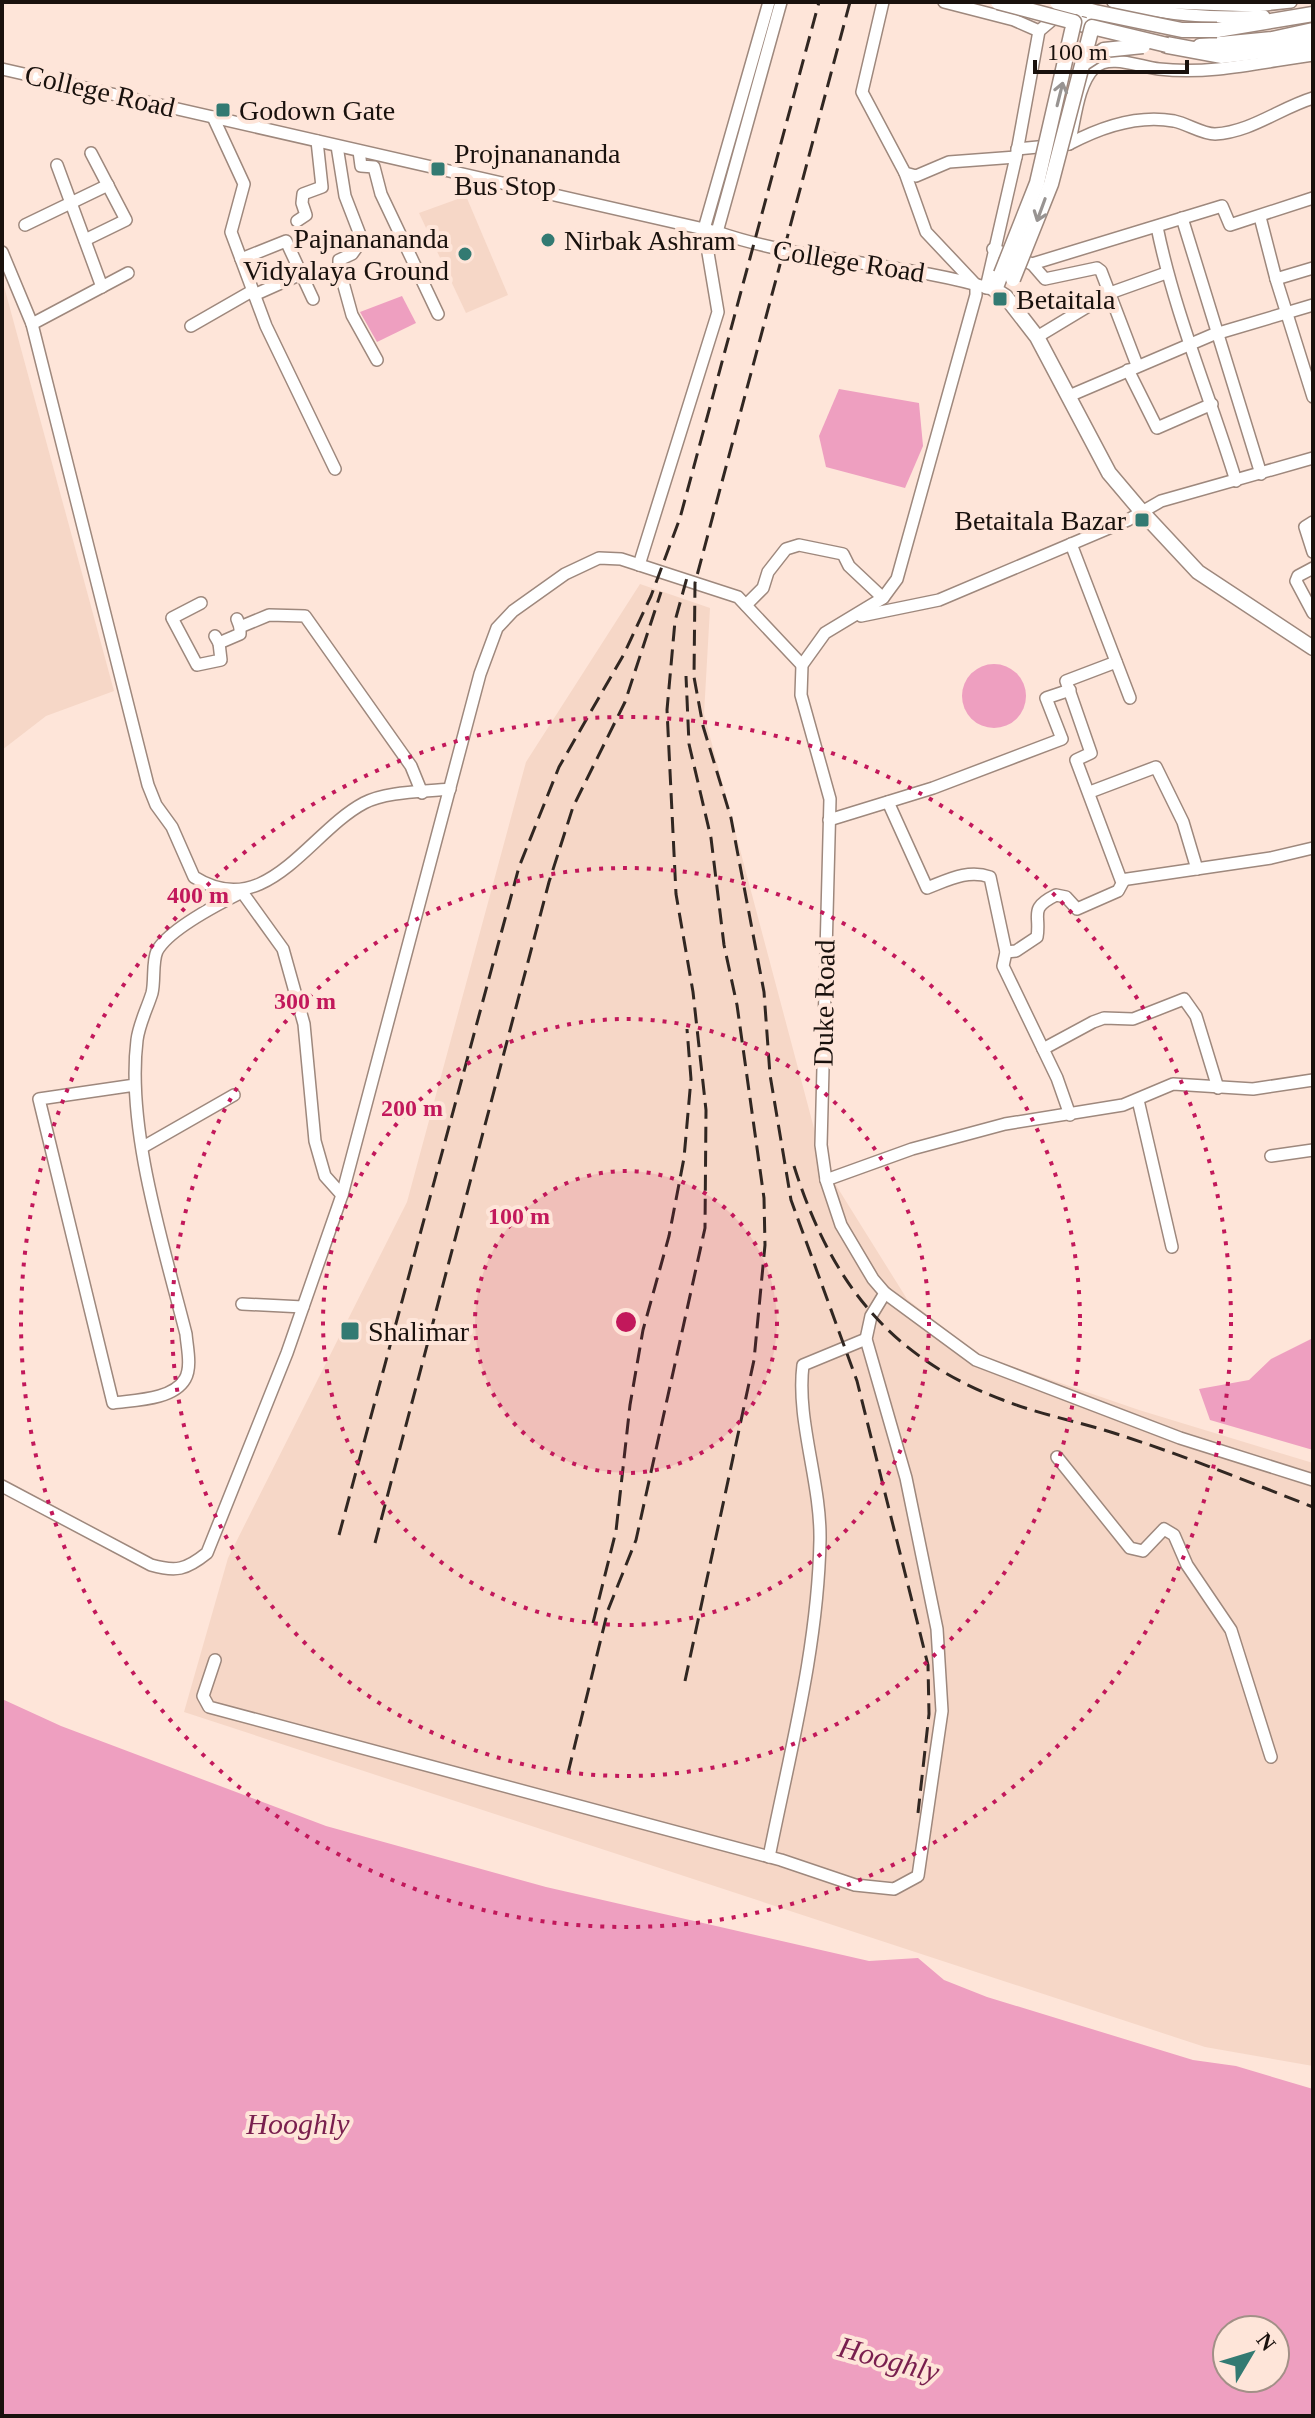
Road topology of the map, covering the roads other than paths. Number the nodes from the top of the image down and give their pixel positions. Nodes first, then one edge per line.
1 (769, 2) edge
2 (781, 2) edge
3 (883, 2) edge
4 (944, 2) edge
5 (998, 2) edge
6 (1057, 2) edge
7 (1113, 2) edge
8 (1147, 2) edge
9 (1291, 2) edge
10 (1161, 3) edge
11 (1075, 4) edge
12 (1313, 14) edge
13 (1094, 20) junction
14 (1074, 22) junction
15 (1313, 30) edge
16 (1039, 31) junction
17 (1313, 44) edge
18 (1167, 45) junction
19 (1313, 55) edge
20 (1083, 64) junction
21 (2, 69) edge
22 (1312, 102) edge
23 (213, 117) junction
24 (317, 141) junction
25 (1069, 144) junction
26 (337, 146) junction
27 (359, 151) junction
28 (91, 153) dead end
29 (1017, 153) junction
30 (57, 165) dead end
31 (905, 173) junction
32 (108, 185) junction
33 (1313, 198) edge
34 (71, 203) junction
35 (1260, 217) junction
36 (1182, 218) junction
37 (297, 221) dead end
38 (25, 225) dead end
39 (1157, 227) junction
40 (704, 229) junction
41 (717, 232) junction
42 (85, 240) junction
43 (993, 249) junction
44 (2, 252) edge
45 (241, 259) junction
46 (1032, 264) junction
47 (1313, 268) edge
48 (128, 273) dead end
49 (1166, 273) junction
50 (301, 274) junction
51 (1007, 277) junction
52 (1276, 279) junction
53 (102, 287) junction
54 (991, 290) junction
55 (253, 293) junction
56 (1110, 293) junction
57 (313, 299) dead end
58 (1313, 305) edge
59 (1286, 312) junction
60 (438, 314) dead end
61 (32, 324) junction
62 (191, 326) dead end
63 (1218, 333) junction
64 (1037, 337) junction
65 (1187, 345) junction
66 (377, 360) dead end
67 (1133, 368) junction
68 (1069, 396) junction
69 (1313, 397) edge
70 (1212, 404) junction
71 (1313, 458) edge
72 (335, 469) dead end
73 (1261, 474) junction
74 (1236, 481) junction
75 (1142, 512) junction
76 (1313, 522) edge
77 (1071, 544) junction
78 (1313, 552) edge
79 (644, 566) junction
80 (1313, 568) edge
81 (883, 598) junction
82 (201, 603) dead end
83 (746, 605) junction
84 (1313, 613) edge
85 (853, 618) junction
86 (1313, 648) edge
87 (1116, 662) junction
88 (802, 665) junction
89 (1070, 690) junction
90 (1130, 698) dead end
91 (450, 789) junction
92 (1090, 792) junction
93 (422, 793) junction
94 (888, 802) junction
95 (829, 820) junction
96 (1313, 848) edge
97 (1197, 869) junction
98 (1124, 880) junction
99 (242, 892) junction
100 (1006, 952) junction
101 (1043, 1049) junction
102 (1313, 1080) edge
103 (135, 1085) junction
104 (1218, 1088) junction
105 (234, 1095) dead end
106 (1138, 1100) junction
107 (1070, 1115) junction
108 (143, 1147) junction
109 (1313, 1150) edge
110 (1271, 1156) dead end
111 (826, 1180) junction
112 (342, 1195) junction
113 (1172, 1247) dead end
114 (885, 1293) junction
115 (242, 1304) dead end
116 (303, 1307) junction
117 (866, 1339) junction
118 (1057, 1457) dead end
119 (1313, 1480) edge
120 (2, 1486) edge
121 (215, 1660) dead end
122 (1271, 1757) dead end
123 (769, 1857) junction

1 - 40 street
2 - 41 street
3 - 31 street
4 - 16 street
5 - 14 main road, bridge
6 - 11 main road, bridge
7 - 12 street
8 - 10 street
9 - 10 street
11 - 13 main road, bridge
11 - 14 main road, bridge
11 - 16 street
12 - 13 main road, bridge
13 - 14 main road, bridge
13 - 18 main road, bridge
13 - 20 main road, bridge
51 -> 14 main road, bridge
15 - 18 main road
16 - 29 street
17 - 18 highway
18 - 20 main road, bridge
19 - 25 street
20 -> 51 main road, bridge
21 - 23 street, College Road
22 - 25 street
23 - 24 street, College Road
23 - 45 street
24 - 26 street, College Road
24 - 37 street
25 - 29 street
26 - 27 street, College Road
26 - 66 street
27 - 40 street, College Road
27 - 60 street
28 - 32 street
29 - 31 street
29 - 43 street
30 - 34 street
31 - 54 street
32 - 34 street
32 - 42 street
33 - 35 street
34 - 38 street
34 - 42 street
35 - 36 street
35 - 52 street
36 - 39 street
36 - 63 street
39 - 46 street
39 - 49 street
40 - 41 street, College Road
40 - 79 street
41 - 54 street, College Road
42 - 53 street
43 - 46 street
43 - 54 street
44 - 61 street
45 - 50 street
45 - 55 street
46 - 56 street
47 - 52 street
48 - 53 street
49 - 56 street
49 - 65 street
50 - 55 street
50 - 57 street
51 - 54 main road
52 - 59 street
53 - 61 street
54 - 64 main road
54 - 81 street
55 - 62 street
55 - 72 street
56 - 64 street
56 - 67 street
58 - 59 street
59 - 63 street
59 - 69 street
61 - 99 street
63 - 65 street
63 - 73 street
64 - 68 main road
65 - 67 street
65 - 70 street
67 - 68 street
67 - 70 street
68 - 75 main road
70 - 74 street
71 - 73 street
73 - 74 street
74 - 75 street
75 - 77 street
75 - 86 main road
76 - 78 street
77 - 85 street
77 - 87 street
79 - 83 street
79 - 91 street
80 - 84 street
81 - 83 street
81 - 85 street
82 - 93 street
83 - 88 street
85 - 88 street
87 - 89 street
87 - 90 street
88 - 95 street, Duke Road
89 - 92 street
89 - 94 street
91 - 93 street
91 - 112 street
92 - 97 street
92 - 98 street
93 - 99 street
94 - 95 street
94 - 100 street
95 - 111 street, Duke Road
96 - 97 street
97 - 98 street
98 - 100 street
99 - 103 street
99 - 112 street
100 - 101 street
101 - 104 street
101 - 107 street
102 - 104 street
103 - 108 street
103 - 108 street
104 - 106 street
105 - 108 street
106 - 107 street
106 - 113 street
107 - 111 street
109 - 110 street
111 - 114 street, Duke Road
112 - 116 street
114 - 117 street
114 - 119 street, Duke Road
115 - 116 street
116 - 120 street
117 - 123 street
117 - 123 street
118 - 122 street
121 - 123 street

